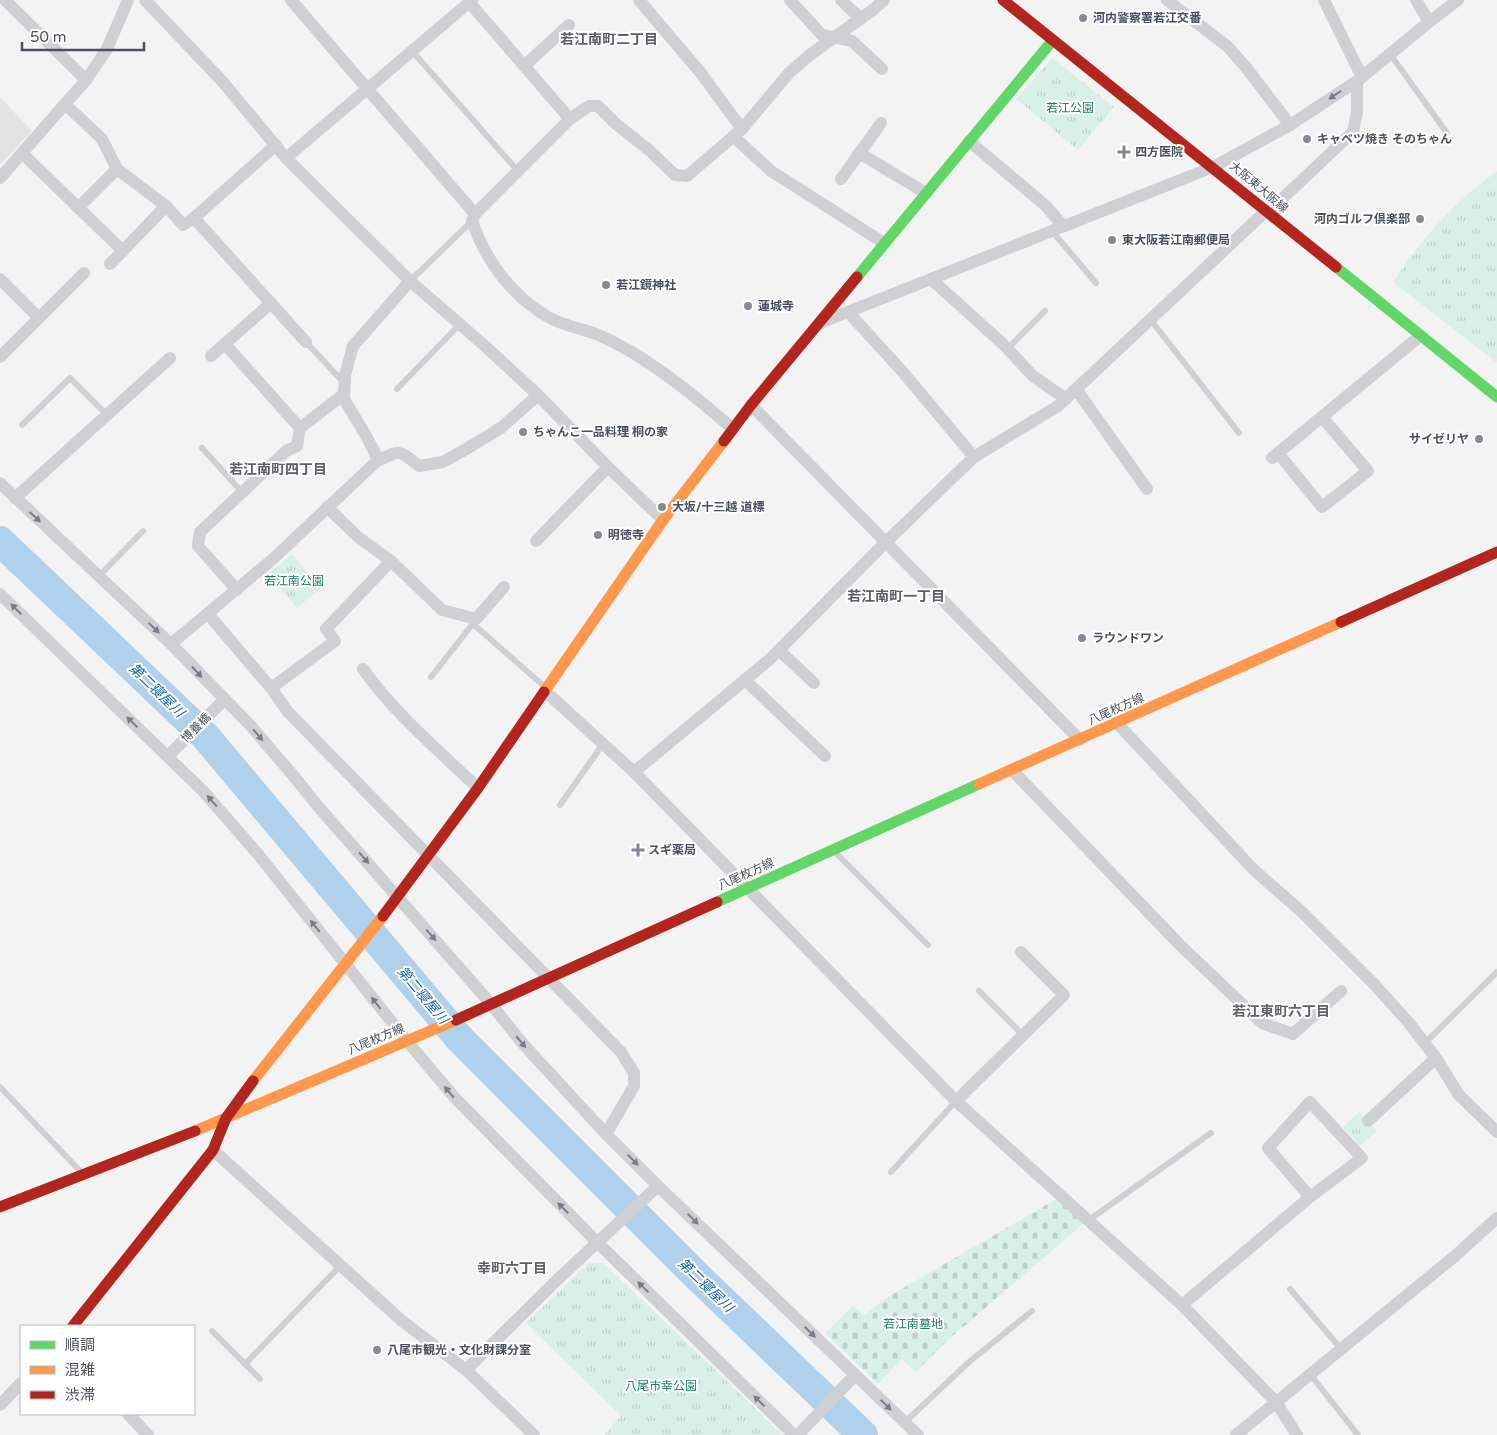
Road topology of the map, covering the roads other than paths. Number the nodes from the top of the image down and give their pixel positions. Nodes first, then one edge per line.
1 (4, 0) edge
2 (128, 0) edge
3 (145, 0) edge
4 (291, 0) edge
5 (639, 0) edge
6 (790, 0) edge
7 (841, 0) edge
8 (884, 0) edge
9 (1167, 0) edge
10 (1324, 0) edge
11 (1416, 0) edge
12 (1458, 0) edge
13 (470, 1) edge
14 (1006, 1) edge
15 (860, 19) junction
16 (1429, 22) junction
17 (570, 25) dead end
18 (836, 36) junction
19 (1053, 40) junction
20 (412, 51) junction
21 (1390, 54) junction
22 (524, 66) junction
23 (882, 69) dead end
24 (1359, 79) junction
25 (86, 80) junction
26 (368, 89) junction
27 (65, 104) junction
28 (570, 119) junction
29 (880, 123) dead end
30 (1290, 125) junction
31 (738, 132) junction
32 (1447, 133) dead end
33 (969, 141) junction
34 (276, 145) junction
35 (859, 153) junction
36 (23, 154) junction
37 (286, 158) junction
38 (1213, 167) junction
39 (117, 169) junction
40 (518, 171) junction
41 (0, 178) edge
42 (841, 179) dead end
43 (926, 193) junction
44 (166, 206) junction
45 (78, 208) junction
46 (1270, 214) junction
47 (194, 218) junction
48 (474, 218) junction
49 (1058, 228) junction
50 (884, 243) junction
51 (123, 251) junction
52 (110, 264) dead end
53 (84, 273) dead end
54 (0, 279) edge
55 (931, 279) junction
56 (410, 281) junction
57 (1096, 283) dead end
58 (271, 303) junction
59 (1045, 311) dead end
60 (848, 312) junction
61 (39, 318) junction
62 (1150, 319) junction
63 (820, 323) junction
64 (460, 324) junction
65 (1420, 336) junction
66 (306, 342) joint
67 (225, 344) junction
68 (1007, 349) junction
69 (211, 356) dead end
70 (0, 357) edge
71 (170, 358) dead end
72 (344, 388) junction
73 (397, 389) dead end
74 (1076, 389) junction
75 (538, 395) junction
76 (1497, 397) edge
77 (1066, 399) junction
78 (751, 405) junction
79 (107, 414) junction
80 (1322, 417) junction
81 (22, 425) dead end
82 (300, 428) junction
83 (732, 429) junction
84 (1239, 433) dead end
85 (202, 448) dead end
86 (974, 457) junction
87 (376, 461) junction
88 (608, 467) junction
89 (0, 483) edge
90 (1147, 489) dead end
91 (242, 492) junction
92 (15, 498) junction
93 (327, 507) junction
94 (663, 520) junction
95 (143, 531) dead end
96 (536, 541) dead end
97 (885, 543) junction
98 (1497, 552) edge
99 (391, 561) junction
100 (99, 576) junction
101 (504, 587) dead end
102 (237, 590) junction
103 (0, 594) edge
104 (208, 614) junction
105 (474, 622) junction
106 (171, 644) junction
107 (779, 650) junction
108 (363, 669) dead end
109 (431, 677) dead end
110 (745, 680) junction
111 (814, 683) dead end
112 (271, 688) junction
113 (546, 689) junction
114 (224, 700) junction
115 (1118, 724) junction
116 (1080, 740) junction
117 (603, 744) junction
118 (168, 756) junction
119 (825, 756) dead end
120 (1012, 770) junction
121 (634, 772) junction
122 (478, 788) junction
123 (560, 805) dead end
124 (834, 850) junction
125 (428, 854) junction
126 (748, 888) junction
127 (398, 898) junction
128 (928, 945) dead end
129 (1021, 952) dead end
130 (346, 964) junction
131 (1497, 972) edge
132 (549, 978) junction
133 (979, 991) dead end
134 (1342, 991) dead end
135 (487, 1006) junction
136 (1023, 1035) junction
137 (412, 1039) junction
138 (1425, 1043) junction
139 (1436, 1058) junction
140 (0, 1088) edge
141 (956, 1101) junction
142 (226, 1118) junction
143 (1368, 1121) dead end
144 (1497, 1132) edge
145 (1211, 1133) dead end
146 (606, 1134) junction
147 (214, 1150) junction
148 (892, 1172) dead end
149 (85, 1176) junction
150 (658, 1186) junction
151 (1310, 1197) junction
152 (0, 1207) edge
153 (1497, 1218) edge
154 (1089, 1220) junction
155 (597, 1242) junction
156 (341, 1265) junction
157 (1290, 1289) dead end
158 (1182, 1305) junction
159 (1032, 1311) dead end
160 (74, 1325) edge
161 (212, 1331) dead end
162 (1341, 1349) junction
163 (245, 1364) junction
164 (466, 1370) junction
165 (1310, 1374) junction
166 (855, 1375) junction
167 (260, 1379) dead end
168 (20, 1384) edge
169 (1276, 1402) junction
170 (0, 1405) edge
171 (129, 1415) edge
172 (904, 1423) junction
173 (148, 1435) edge
174 (534, 1435) edge
175 (796, 1435) edge
176 (918, 1435) edge
177 (1236, 1435) edge
178 (1297, 1435) edge
179 (1358, 1435) edge

1 - 25 street
2 - 25 street
3 - 34 street
4 - 26 street
5 - 31 street
6 - 18 street
7 - 15 street
8 - 15 street
9 - 30 street
10 - 24 street
11 - 16 street
12 - 16 street
13 - 20 street
13 - 22 street
14 - 19 main road, 大阪東大阪線
15 - 18 street
16 - 21 street
17 - 22 street
18 - 23 street
18 - 31 street
19 - 33 main road
19 - 38 main road, 大阪東大阪線
20 - 26 street
20 - 40 lane
21 - 24 street
21 - 32 lane
22 - 28 street
24 -> 30 street
24 - 46 street
25 - 27 street
26 - 37 street
26 - 48 street
27 - 36 street
27 - 39 street
28 - 31 street
28 - 40 street
29 - 35 street
30 - 38 street
31 - 50 street
33 - 43 main road
33 - 49 street
34 - 37 street
34 - 47 street
35 - 42 street
35 - 43 street
36 - 41 street
36 - 45 street
37 - 56 street
38 - 46 main road, 大阪東大阪線
38 - 49 street
39 - 44 street
39 - 45 street
40 - 48 street
43 - 50 main road
44 - 47 street
44 - 51 street
45 - 51 street
46 - 62 street
46 - 65 main road, 大阪東大阪線
47 - 58 street
48 - 56 lane
48 - 83 street
49 - 55 street
49 - 57 lane
50 - 63 main road
51 - 52 street
53 - 61 street
54 - 61 street
55 - 60 street
55 - 68 street
56 - 64 street
56 - 72 street
58 - 66 street
58 - 67 street
59 - 68 lane
60 - 63 street
60 - 86 street
61 - 70 street
62 - 74 street
62 - 84 lane
63 - 78 main road
64 - 73 lane
64 - 75 street
65 - 76 main road, 大阪東大阪線
65 - 80 street
66 - 72 lane
67 - 69 street
67 - 82 street
68 - 77 street
71 - 79 street
72 - 82 street
72 - 87 street
74 - 77 street
74 - 90 street
75 - 87 street
75 - 88 street
77 - 86 street
78 - 83 main road
78 - 97 street
79 - 81 lane
79 - 92 street
80 - 80 street
82 - 91 street
83 - 94 main road
85 - 91 lane
86 - 97 street
87 - 93 street
88 - 94 street
88 - 96 street
89 - 92 street
91 - 102 street
92 -> 100 street
93 - 99 street
93 - 102 street
94 - 113 main road
95 - 100 lane
97 - 107 street
97 - 116 street
98 - 115 main road, 八尾枚方線
99 - 105 street
99 - 112 street
100 -> 106 street
101 - 105 street
102 - 104 street
118 -> 103 street
104 - 106 street
104 - 112 street
105 - 109 lane
105 - 113 lane
106 -> 114 street
107 - 110 street
107 - 111 street
108 - 122 street
110 - 119 street
110 - 121 street
112 - 125 street
113 - 117 street
113 - 122 main road
114 - 118 street, 博養橋
114 -> 127 street
115 - 116 main road, 八尾枚方線
115 - 138 street
116 - 120 main road, 八尾枚方線
117 - 121 street
117 - 123 lane
130 -> 118 street
120 - 124 main road, 八尾枚方線
120 - 134 street
121 - 126 street
122 - 125 main road
124 - 126 main road, 八尾枚方線
124 - 128 lane
125 - 127 main road
125 - 132 street
126 - 132 main road, 八尾枚方線
126 - 141 street
127 - 130 main road
127 -> 135 street
129 - 136 street
137 -> 130 street
130 - 142 main road
131 - 138 lane
132 - 135 main road, 八尾枚方線
132 - 146 street
133 - 136 lane
135 - 137 main road, 八尾枚方線
135 -> 146 street
136 - 141 street
137 - 142 main road, 八尾枚方線
155 -> 137 street
138 - 139 street
139 - 143 street
139 - 144 street
140 - 149 lane
141 - 148 lane
141 - 154 street
142 - 147 main road
142 - 149 main road, 八尾枚方線
145 - 154 lane
146 -> 150 street
147 - 156 street
147 - 160 main road
149 - 152 main road, 八尾枚方線
150 - 155 street
150 -> 166 street
151 - 151 street
151 - 158 street
153 - 162 street
154 - 158 street
155 - 164 street
175 -> 155 street
156 - 163 lane
156 - 164 street
157 - 162 lane
158 - 169 street
159 - 172 lane
161 - 163 lane
162 - 165 street
163 - 167 lane
164 - 174 street
165 - 169 street
165 - 179 lane
166 -> 172 street
166 - 175 street
168 - 170 street
169 - 177 street
169 - 178 street
171 - 173 street
172 - 176 street

